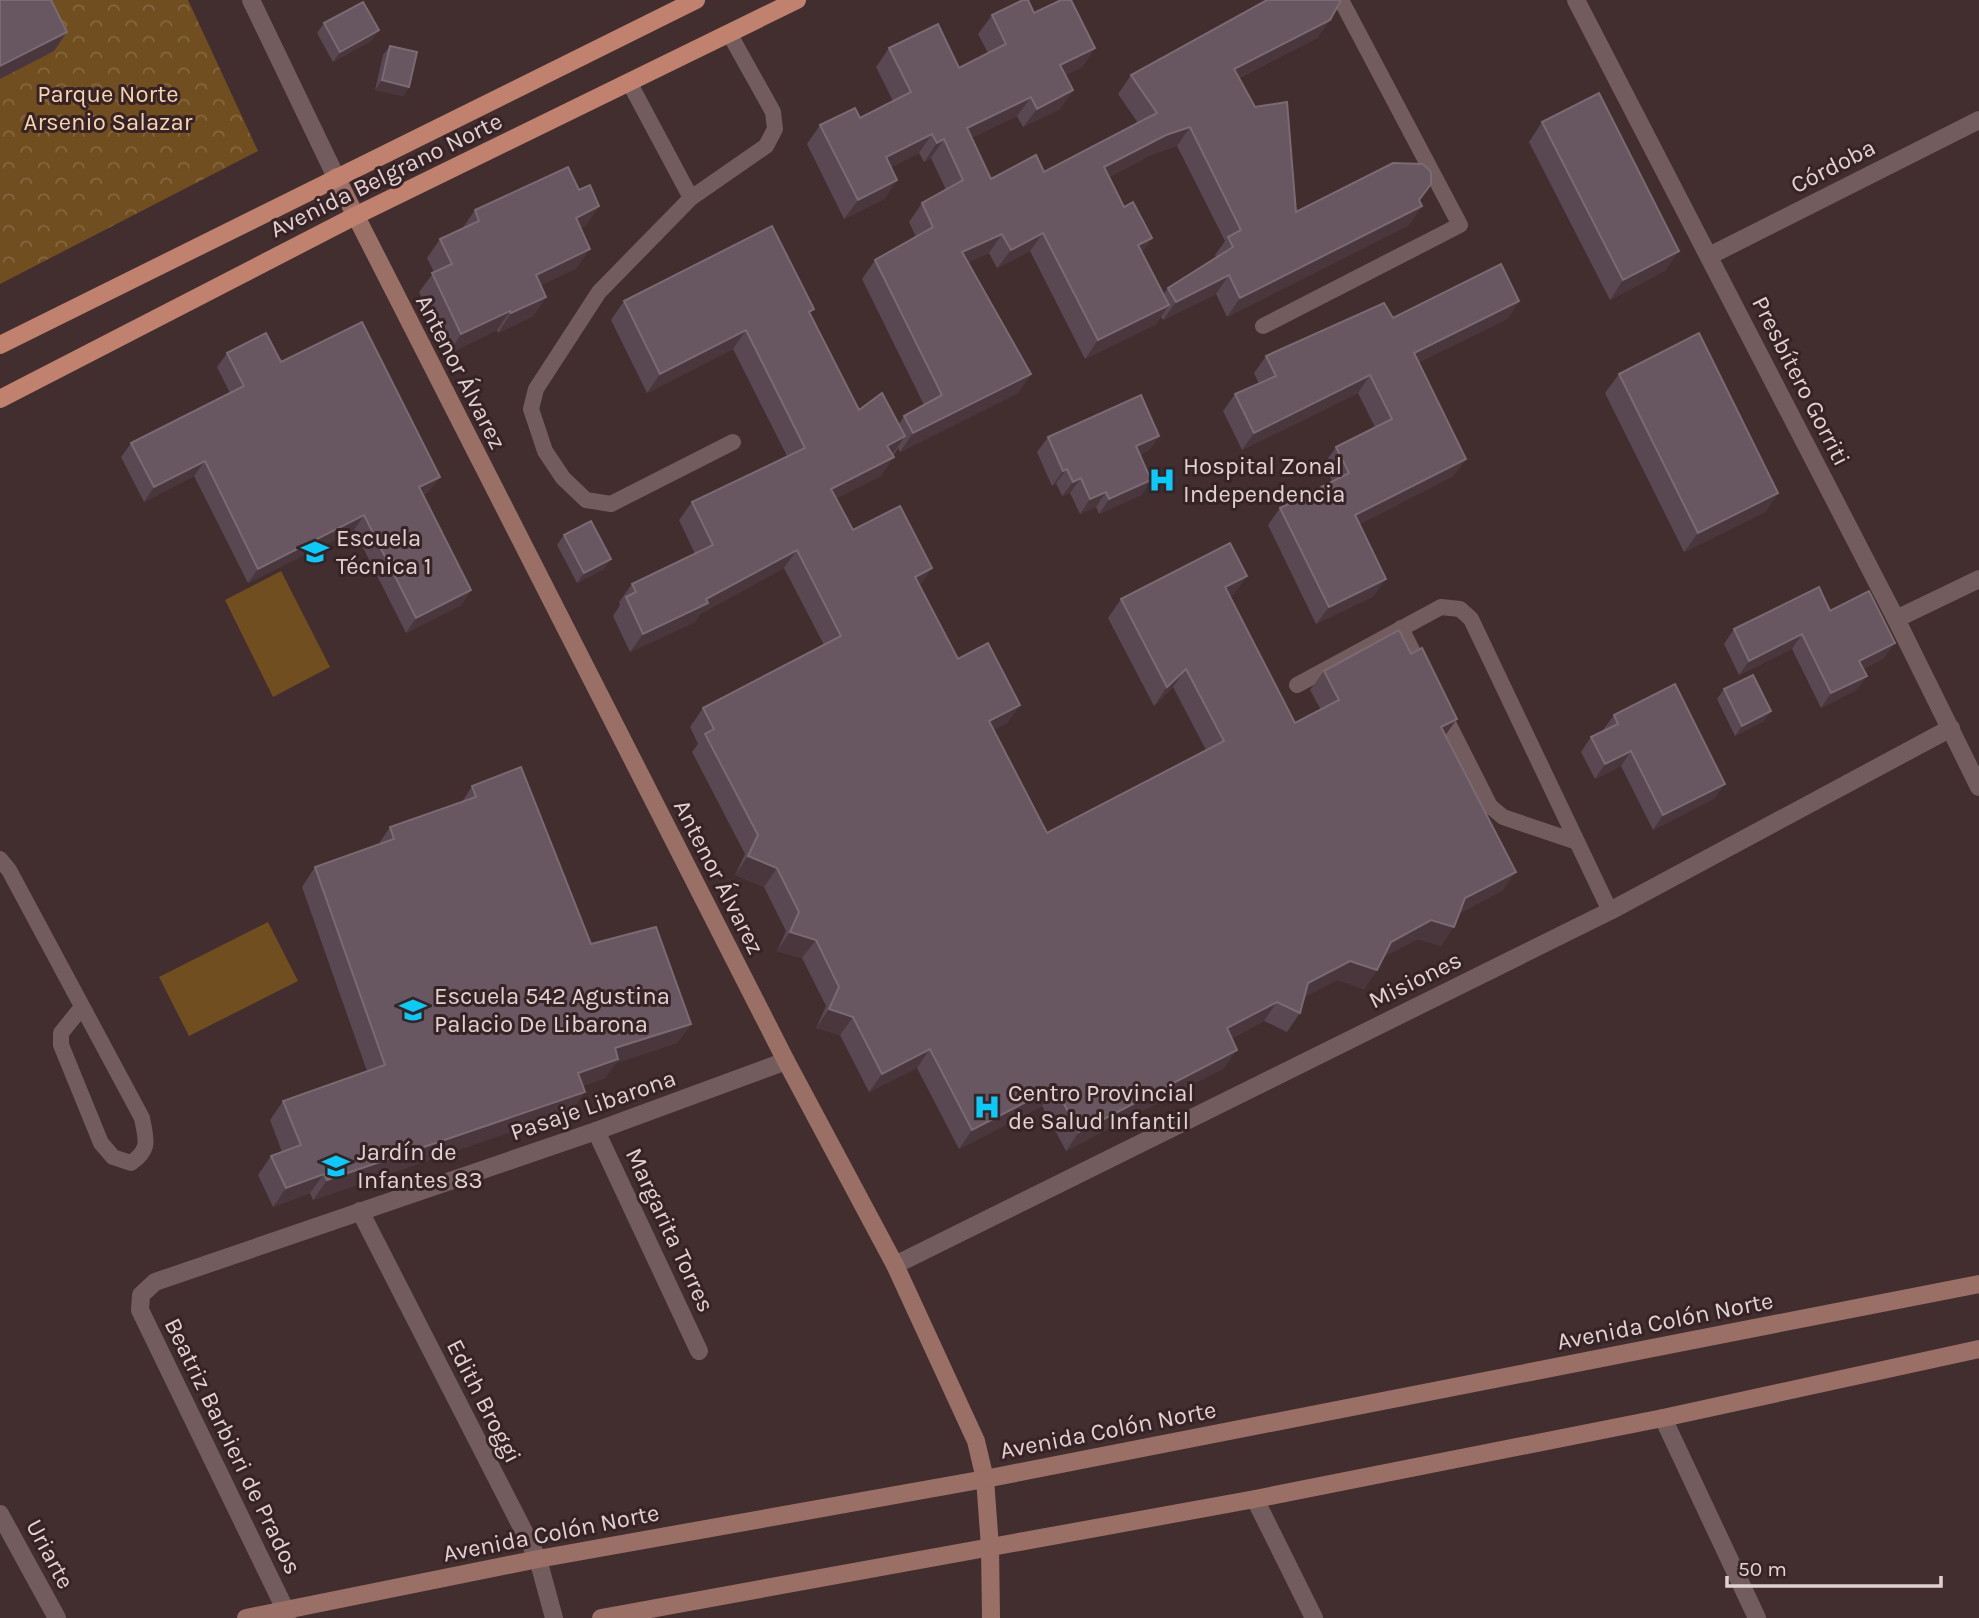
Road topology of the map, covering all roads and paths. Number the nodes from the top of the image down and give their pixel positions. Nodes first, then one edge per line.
1 (251, 0) edge
2 (696, 0) edge
3 (797, 0) edge
4 (1341, 0) edge
5 (1576, 0) edge
6 (729, 33) junction
7 (629, 82) junction
8 (1979, 120) edge
9 (336, 177) junction
10 (691, 198) junction
11 (355, 216) junction
12 (1709, 256) junction
13 (1263, 326) dead end
14 (0, 345) edge
15 (0, 399) edge
16 (733, 442) dead end
17 (1979, 579) edge
18 (1896, 619) junction
19 (1401, 628) junction
20 (1297, 685) dead end
21 (1951, 728) junction
22 (1979, 787) edge
23 (1577, 842) junction
24 (0, 859) edge
25 (1610, 911) junction
26 (82, 1007) junction
27 (786, 1061) junction
28 (596, 1131) junction
29 (360, 1211) junction
30 (895, 1265) junction
31 (1979, 1284) edge
32 (141, 1295) joint
33 (1979, 1349) edge
34 (699, 1351) dead end
35 (1663, 1418) junction
36 (985, 1479) junction
37 (1255, 1499) junction
38 (0, 1514) edge
39 (990, 1548) junction
40 (538, 1559) junction
41 (286, 1614) edge
42 (57, 1618) edge
43 (246, 1618) edge
44 (554, 1618) edge
45 (601, 1618) edge
46 (991, 1618) edge
47 (1314, 1618) edge
48 (1757, 1618) edge

1 - 9 street
2 - 9 main road, Avenida Belgrano Norte
3 - 6 main road, Avenida Belgrano Norte
4 - 13 lane
5 - 12 street, Presbítero Gorriti
6 - 7 main road, Avenida Belgrano Norte
6 - 10 lane
7 - 10 lane
7 - 11 main road, Avenida Belgrano Norte
8 - 12 street, Córdoba
9 - 11 main road, Antenor Álvarez
9 - 14 main road, Avenida Belgrano Norte
10 - 16 lane
11 - 15 main road, Avenida Belgrano Norte
11 - 27 main road, Antenor Álvarez
12 - 18 street, Presbítero Gorriti
17 - 18 street
18 - 21 street, Presbítero Gorriti
19 - 20 lane
19 - 23 lane
19 - 23 lane
21 - 22 street, Presbítero Gorriti
21 - 25 street, Misiones
23 - 25 lane
24 - 26 lane
25 - 30 street, Misiones
26 - 26 lane
27 - 28 street, Pasaje Libarona
27 - 30 main road, Antenor Álvarez
28 - 29 street, Pasaje Libarona
28 - 34 street, Margarita Torres
29 - 32 street, Pasaje Libarona
29 - 40 street, Edith Broggi
30 - 36 main road, Antenor Álvarez
31 - 36 main road, Avenida Colón Norte
32 - 41 street, Beatriz Barbieri de Prados
33 - 35 main road
35 - 37 main road
35 - 48 street
36 - 39 main road, Antenor Álvarez
36 - 40 main road, Avenida Colón Norte
37 - 39 main road
37 - 47 street
38 - 42 street, Uriarte
39 - 45 main road
39 - 46 main road, Antenor Álvarez
40 - 41 main road, Avenida Colón Norte
40 - 44 street, Edith Broggi
41 - 43 main road, Avenida Colón Norte

